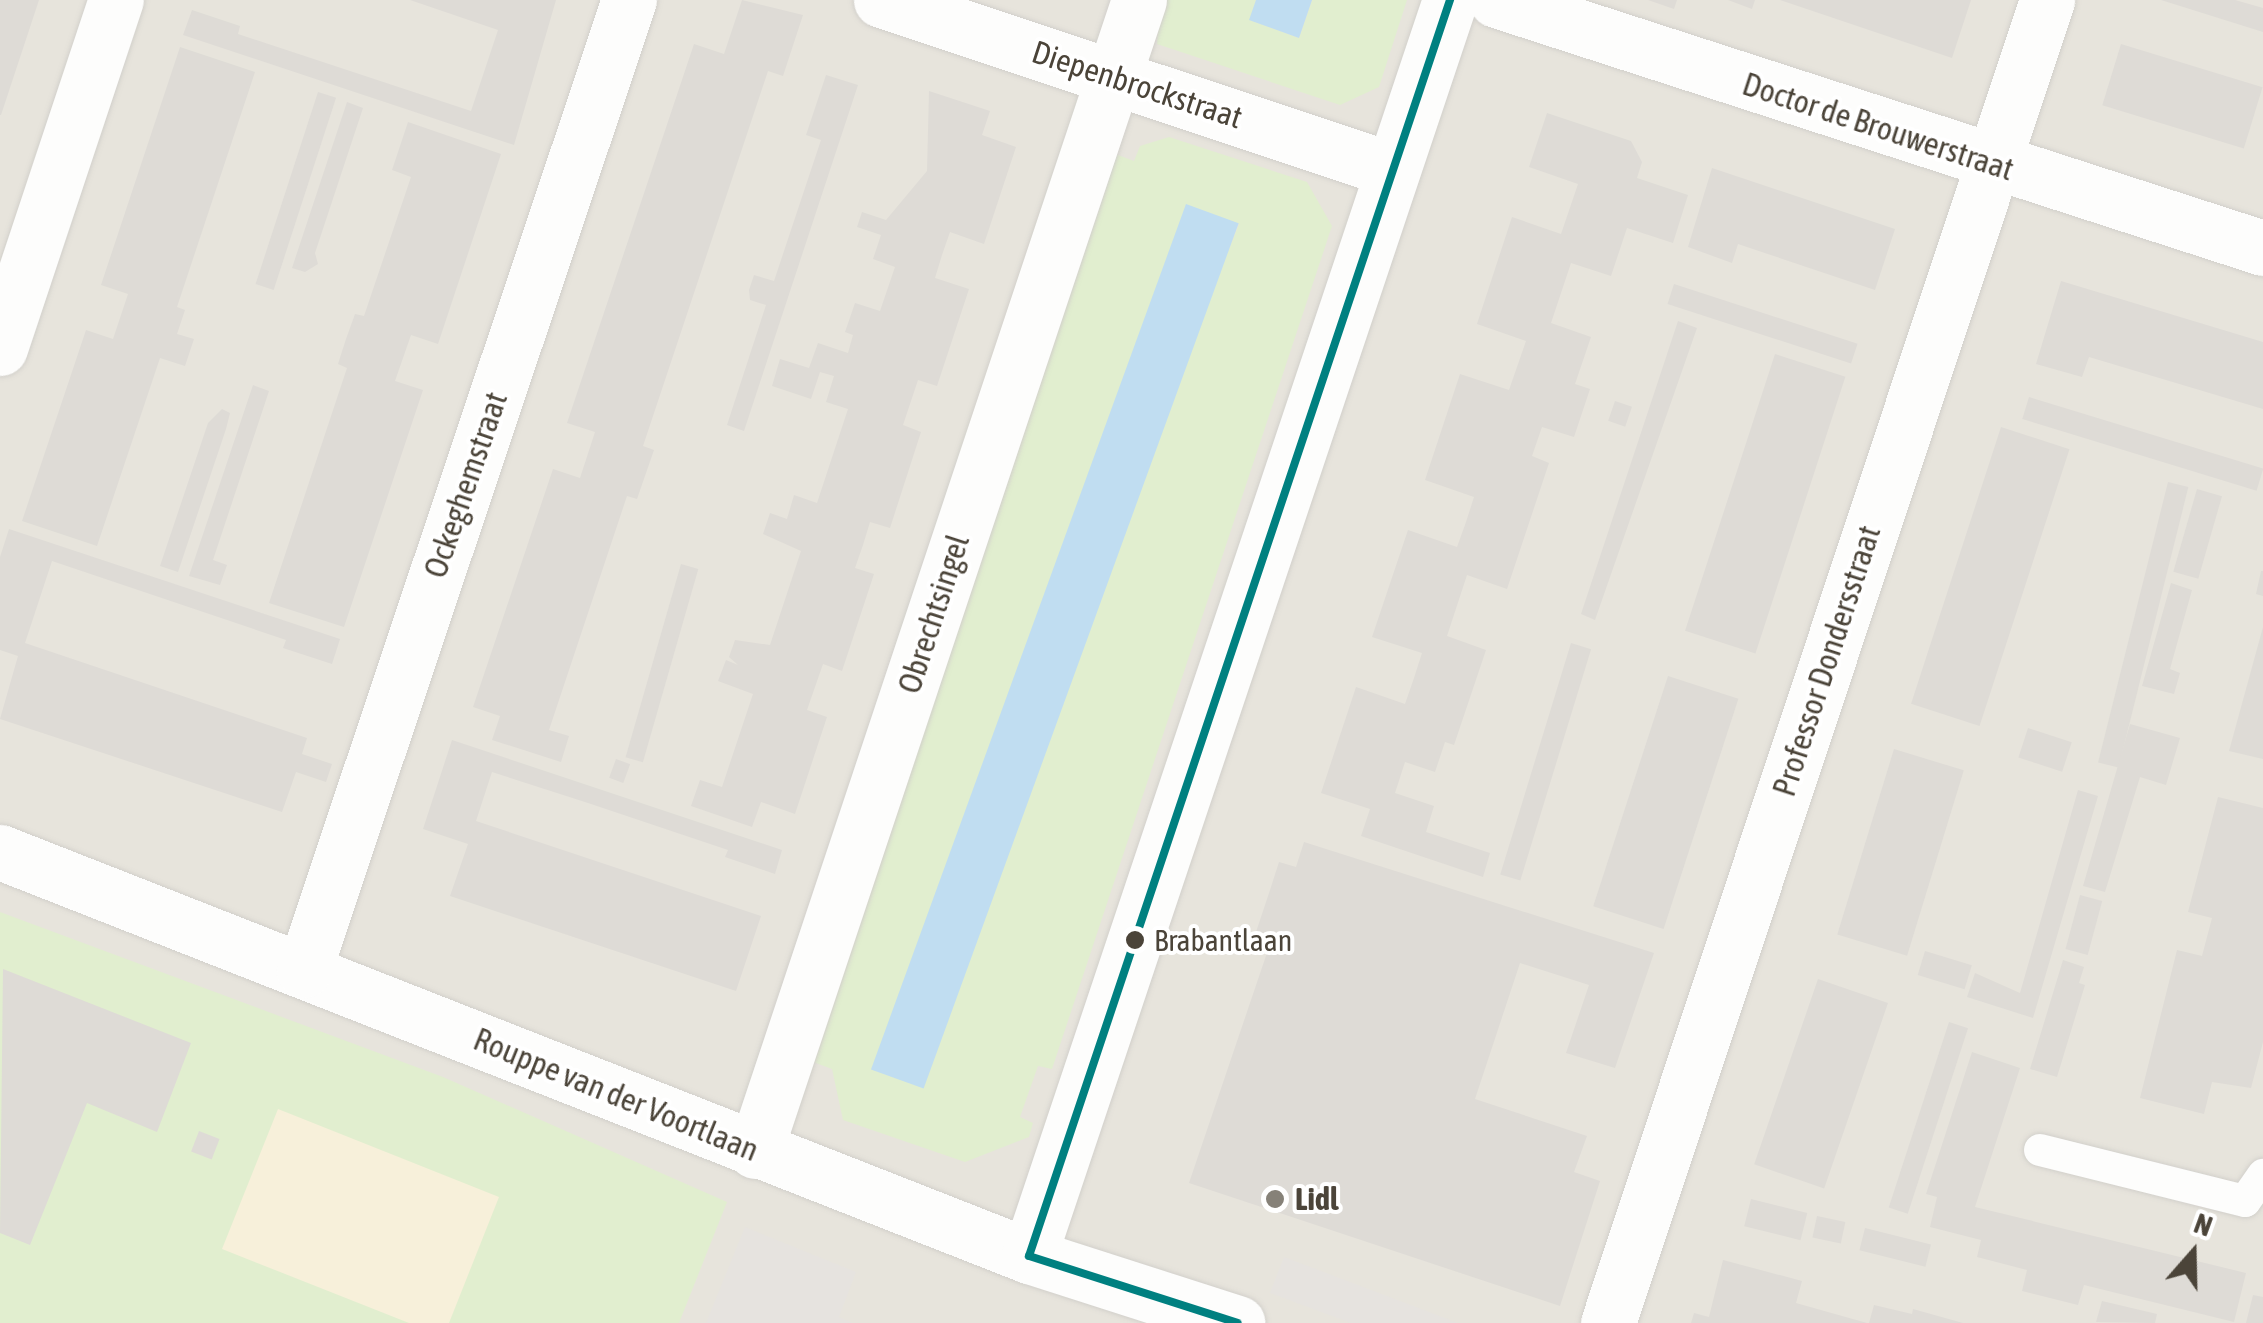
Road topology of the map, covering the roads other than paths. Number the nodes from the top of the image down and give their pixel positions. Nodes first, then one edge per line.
1 (116, 0) edge
2 (629, 0) edge
3 (882, 0) edge
4 (1139, 0) edge
5 (1450, 0) edge
6 (1496, 0) edge
7 (2047, 0) edge
8 (1113, 77) junction
9 (1992, 165) junction
10 (1394, 170) junction
11 (2263, 248) edge
12 (0, 348) edge
13 (0, 852) edge
14 (304, 970) junction
15 (2040, 1150) dead end
16 (755, 1151) junction
17 (2263, 1175) edge
18 (1029, 1256) junction
19 (1238, 1323) edge
20 (1608, 1323) edge

1 - 12 street
2 - 14 street, Ockeghemstraat
3 - 8 street, Diepenbrockstraat
4 - 8 street, Obrechtsingel
5 - 10 street
6 - 9 street, Doctor de Brouwerstraat
7 - 9 street, Professor Dondersstraat
8 - 10 street, Diepenbrockstraat
8 - 16 street, Obrechtsingel
9 - 11 street, Doctor de Brouwerstraat
9 - 20 street, Professor Dondersstraat
10 - 18 street
13 - 14 street, Rouppe van der Voortlaan
14 - 16 street, Rouppe van der Voortlaan
15 - 17 lane
16 - 18 street, Rouppe van der Voortlaan
18 - 19 street, Rouppe van der Voortlaan

